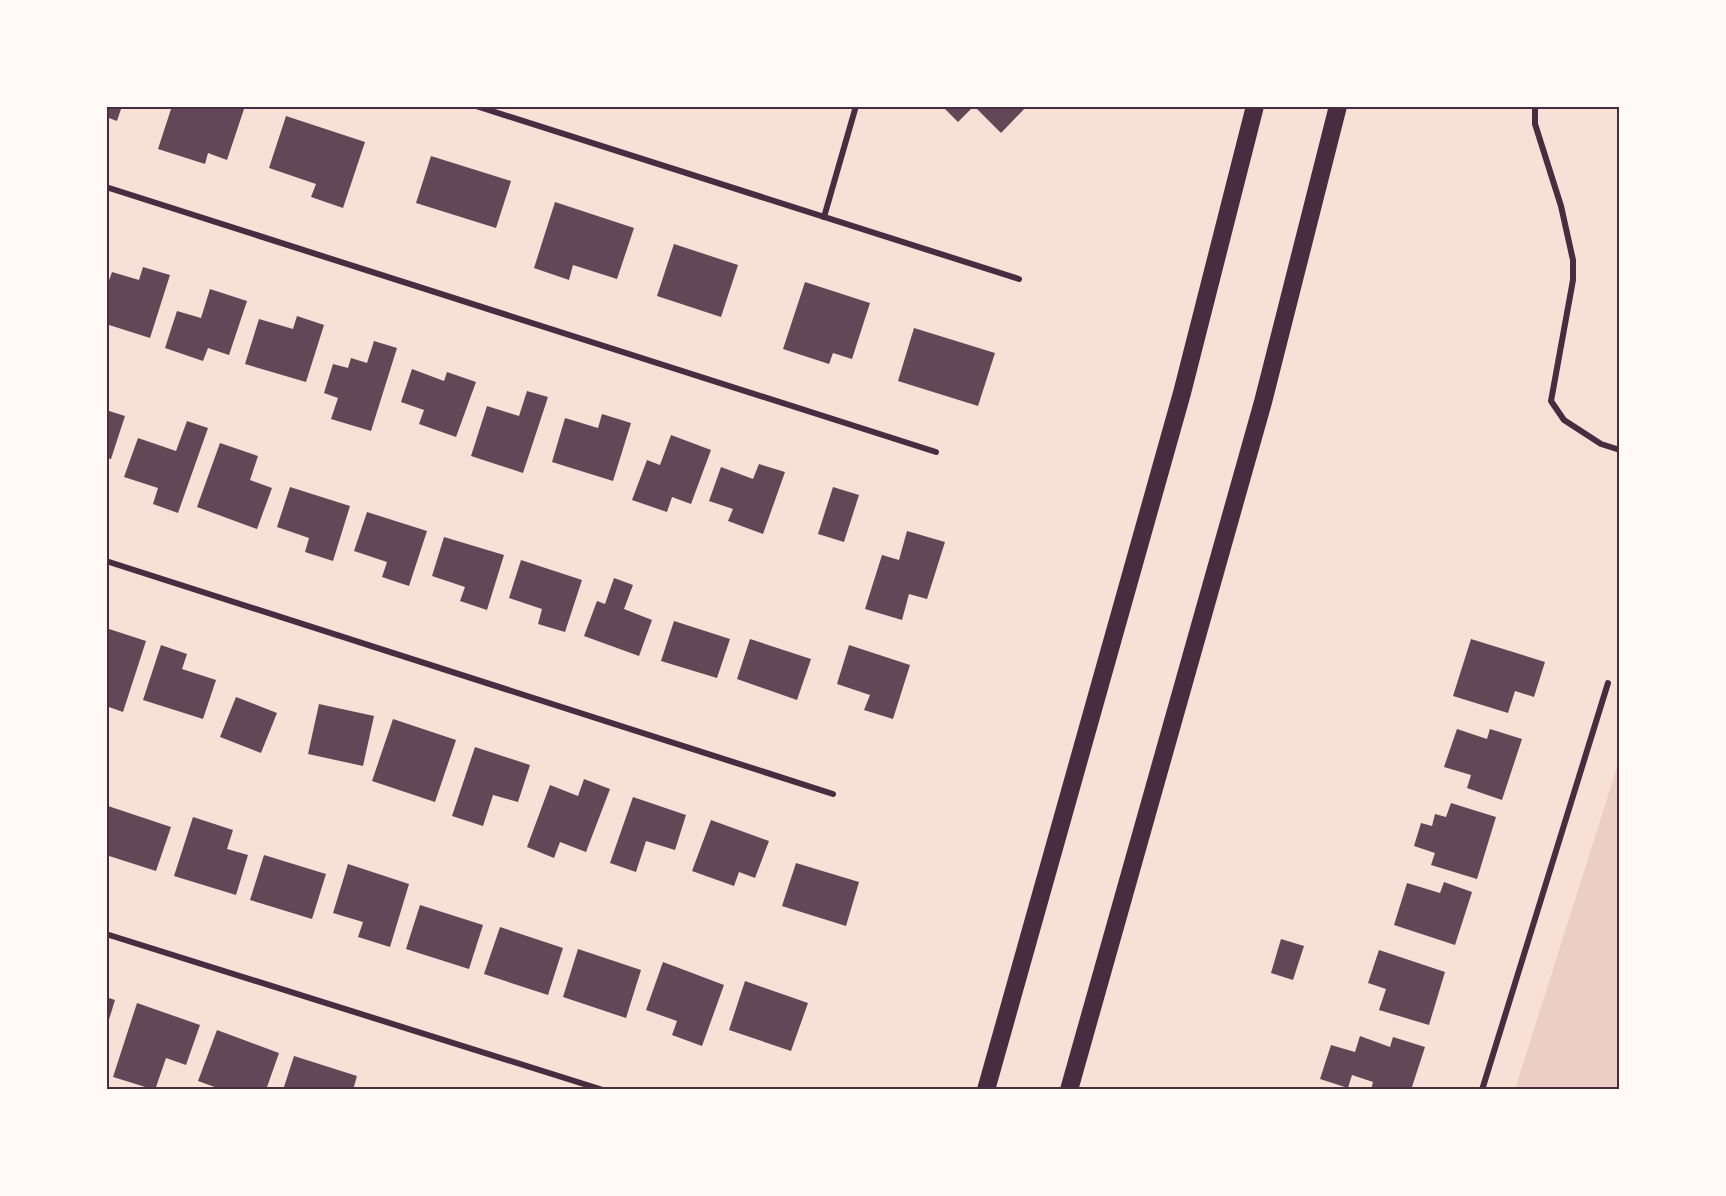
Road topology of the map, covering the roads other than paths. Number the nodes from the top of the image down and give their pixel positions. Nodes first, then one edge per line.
1 (476, 106) edge
2 (856, 106) edge
3 (1255, 106) edge
4 (1338, 106) edge
5 (1534, 106) edge
6 (106, 188) edge
7 (824, 217) junction
8 (1019, 279) dead end
9 (1620, 450) edge
10 (936, 452) dead end
11 (106, 561) edge
12 (1608, 684) dead end
13 (833, 794) dead end
14 (106, 934) edge
15 (603, 1089) edge
16 (986, 1089) edge
17 (1069, 1089) edge
18 (1482, 1089) edge

1 - 7 street
2 - 7 street
3 - 16 highway
4 - 17 highway
5 - 9 street
6 - 10 street
7 - 8 street
11 - 13 street
12 - 18 street
14 - 15 street

